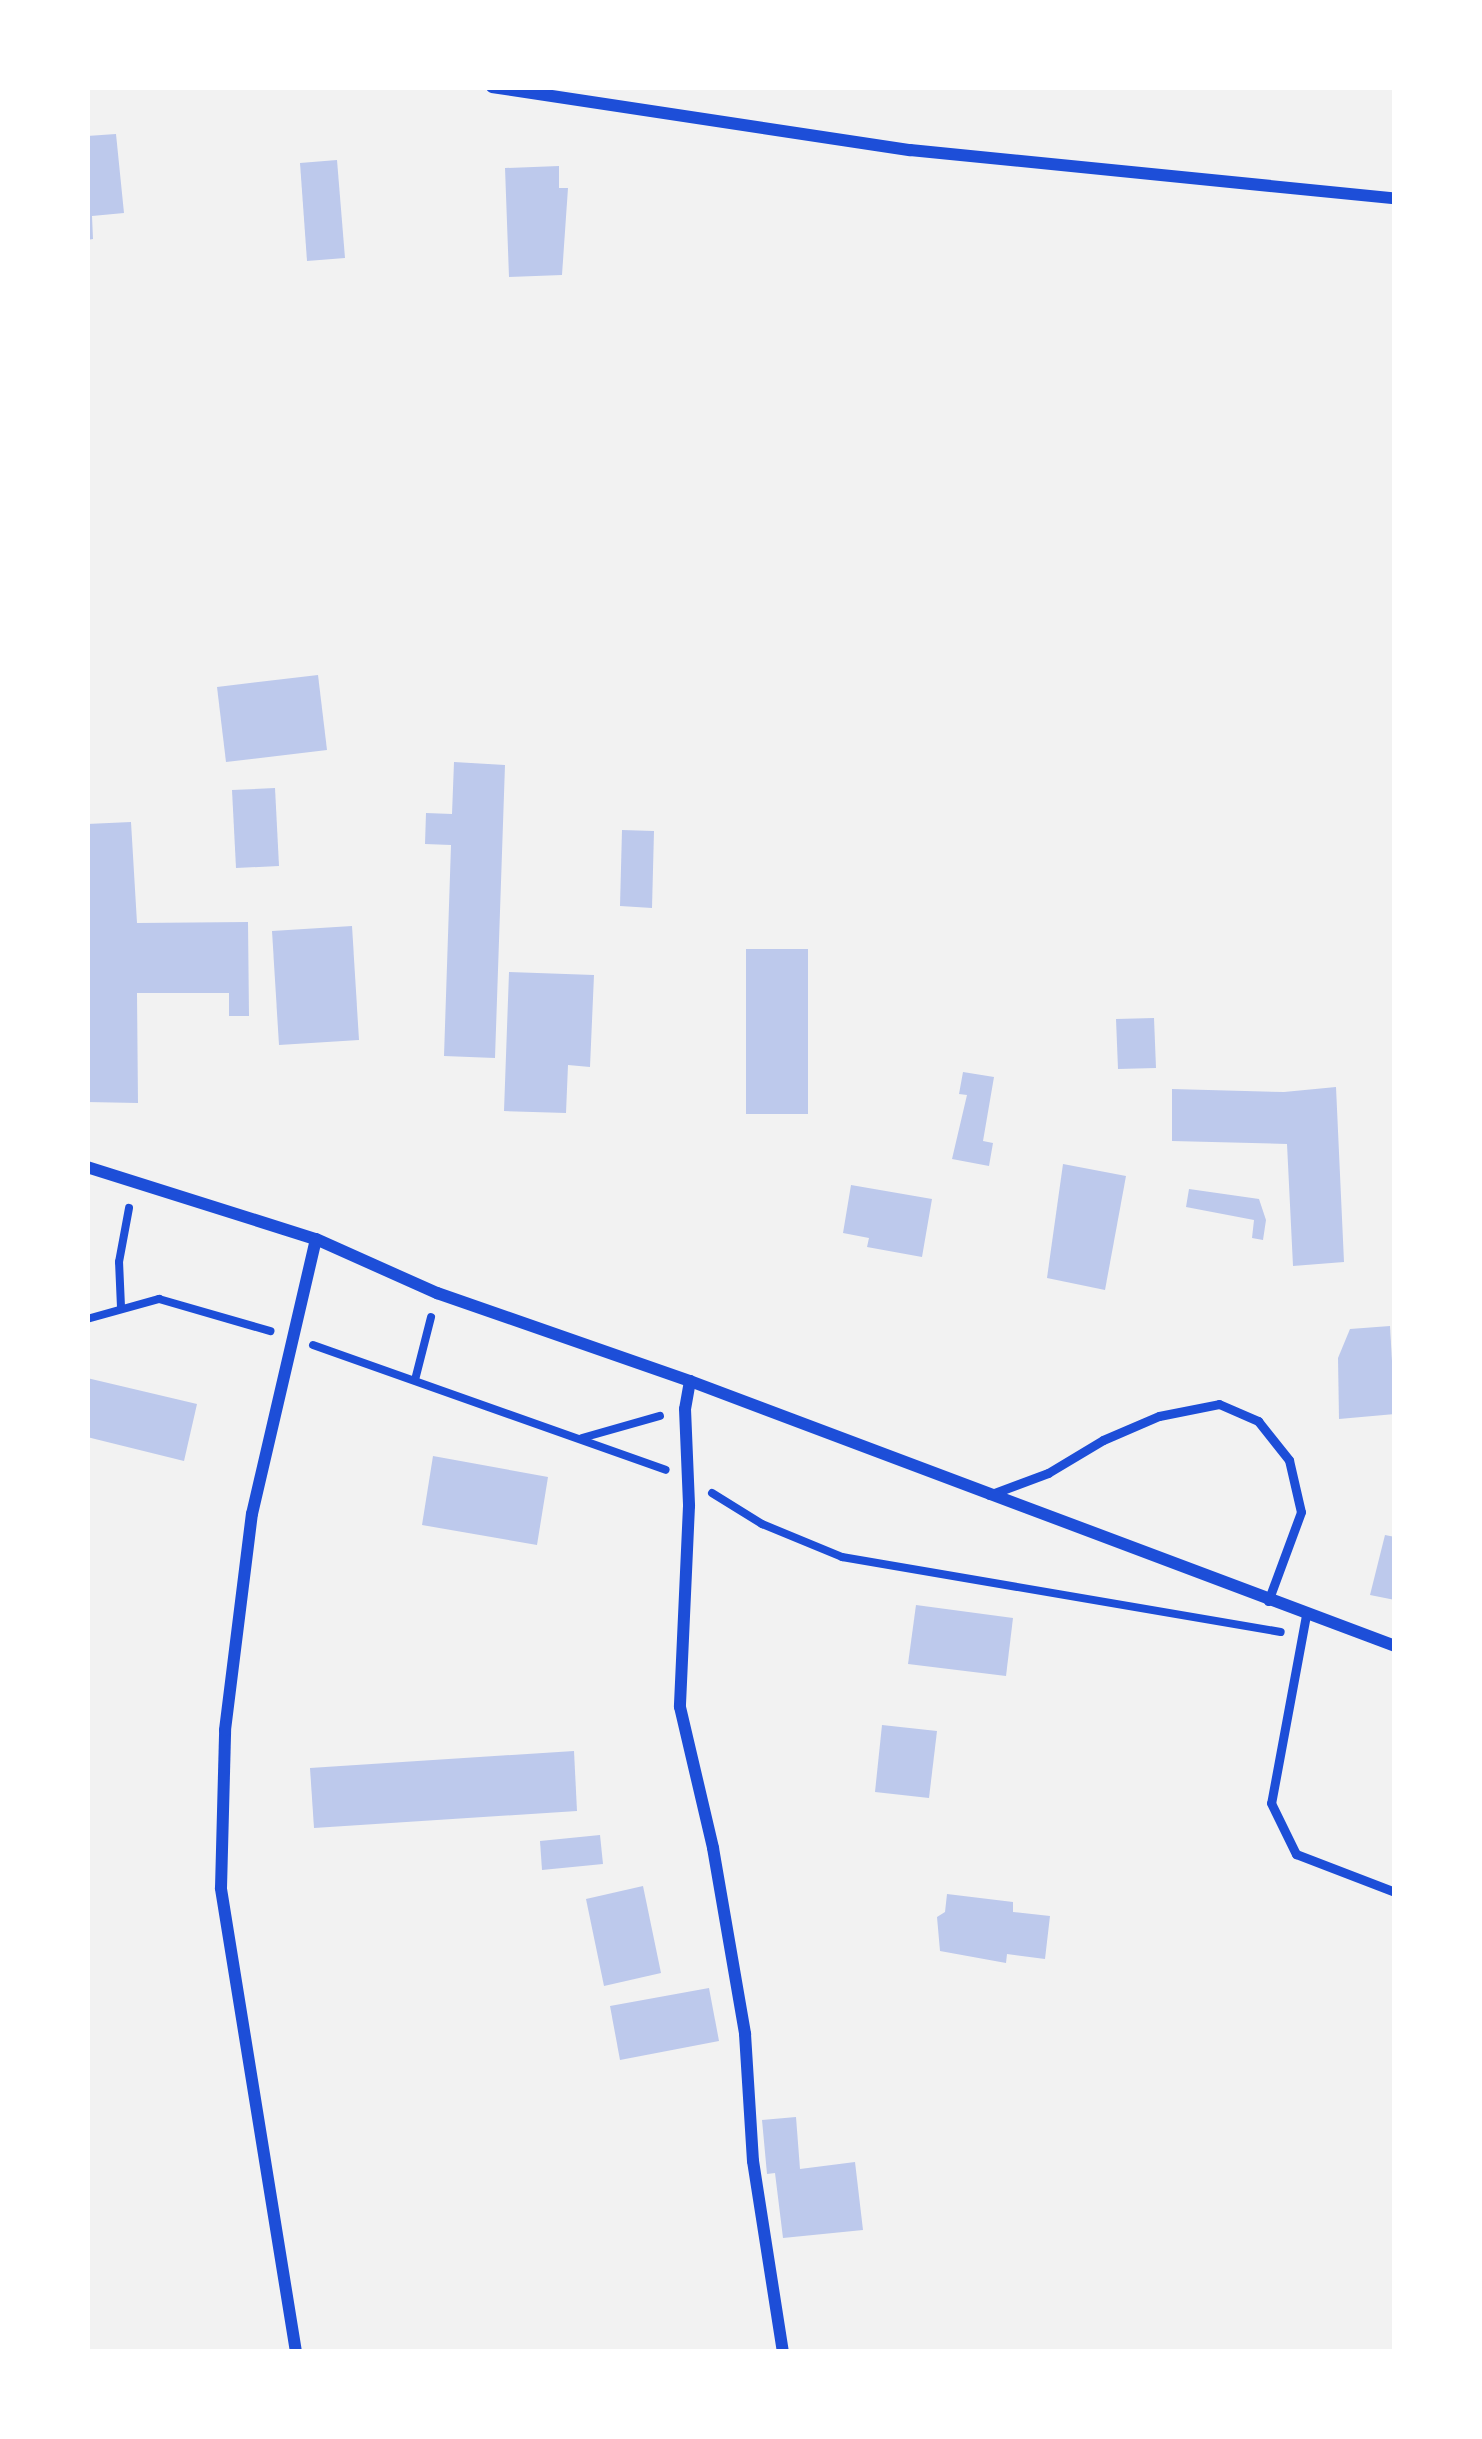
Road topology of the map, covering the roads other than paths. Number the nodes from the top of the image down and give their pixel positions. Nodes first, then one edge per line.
1 (493, 87) edge
2 (1395, 198) edge
3 (87, 1167) edge
4 (316, 1239) junction
5 (690, 1381) junction
6 (989, 1495) junction
7 (1268, 1601) junction
8 (1306, 1615) junction
9 (1395, 1646) edge
10 (1395, 1892) edge
11 (296, 2352) edge
12 (783, 2352) edge

1 - 2 street
3 - 4 street
4 - 5 street
4 - 11 street
5 - 6 street
5 - 12 street
6 - 7 street
6 - 7 lane
7 - 8 street
8 - 9 street
8 - 10 lane

